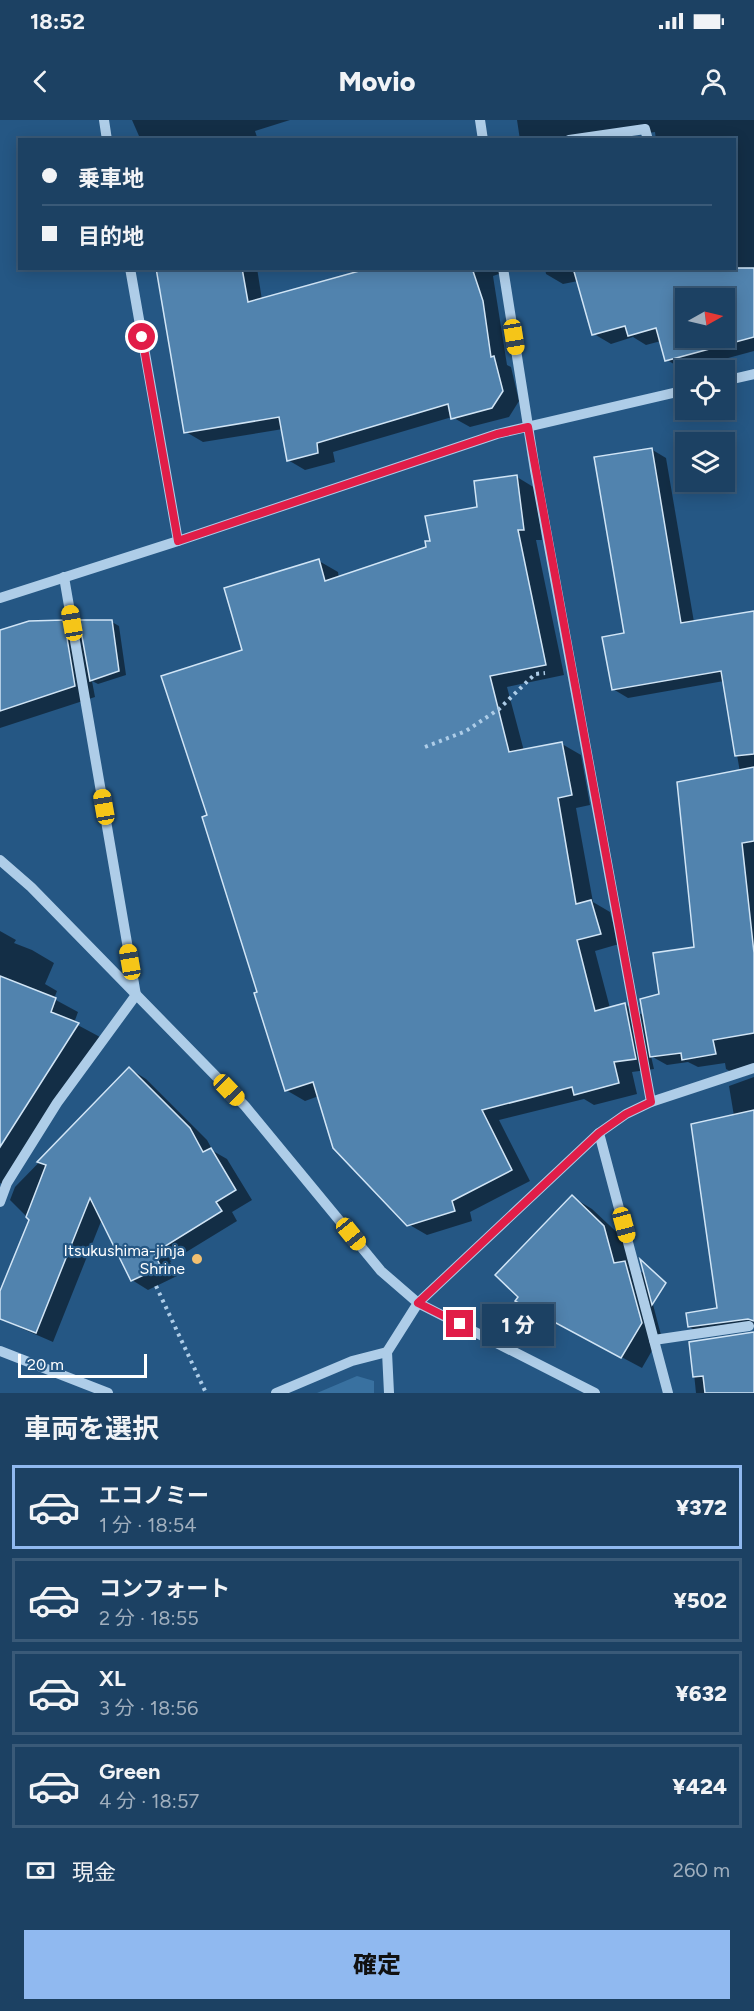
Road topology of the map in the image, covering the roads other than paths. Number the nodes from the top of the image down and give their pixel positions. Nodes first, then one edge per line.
1 (104, 120) edge
2 (480, 120) edge
3 (107, 138) edge
4 (483, 138) edge
5 (583, 138) edge
6 (647, 138) edge
7 (130, 270) edge
8 (503, 270) edge
9 (754, 374) edge
10 (735, 378) edge
11 (675, 393) edge
12 (528, 427) junction
13 (178, 541) junction
14 (64, 577) junction
15 (0, 598) edge
16 (0, 860) edge
17 (136, 995) junction
18 (754, 1068) edge
19 (651, 1102) junction
20 (599, 1133) junction
21 (4, 1182) edge
22 (0, 1202) edge
23 (418, 1303) junction
24 (749, 1326) dead end
25 (654, 1340) junction
26 (0, 1351) edge
27 (387, 1352) junction
28 (108, 1393) edge
29 (276, 1393) edge
30 (389, 1393) edge
31 (595, 1393) edge
32 (668, 1393) edge

1 - 3 street
2 - 4 street
5 - 6 street
7 - 13 street
8 - 12 street
9 - 10 street
11 - 12 street
12 - 13 street
12 - 19 street
13 - 14 street
14 - 15 street
14 - 17 street
16 - 17 street
17 - 21 street
17 - 23 street
18 - 19 street
19 - 20 street
20 - 23 street
20 - 25 street
21 - 22 street
23 - 27 street
23 - 31 street
24 - 25 street
25 - 32 street
26 - 28 street
27 - 29 street
27 - 30 street

